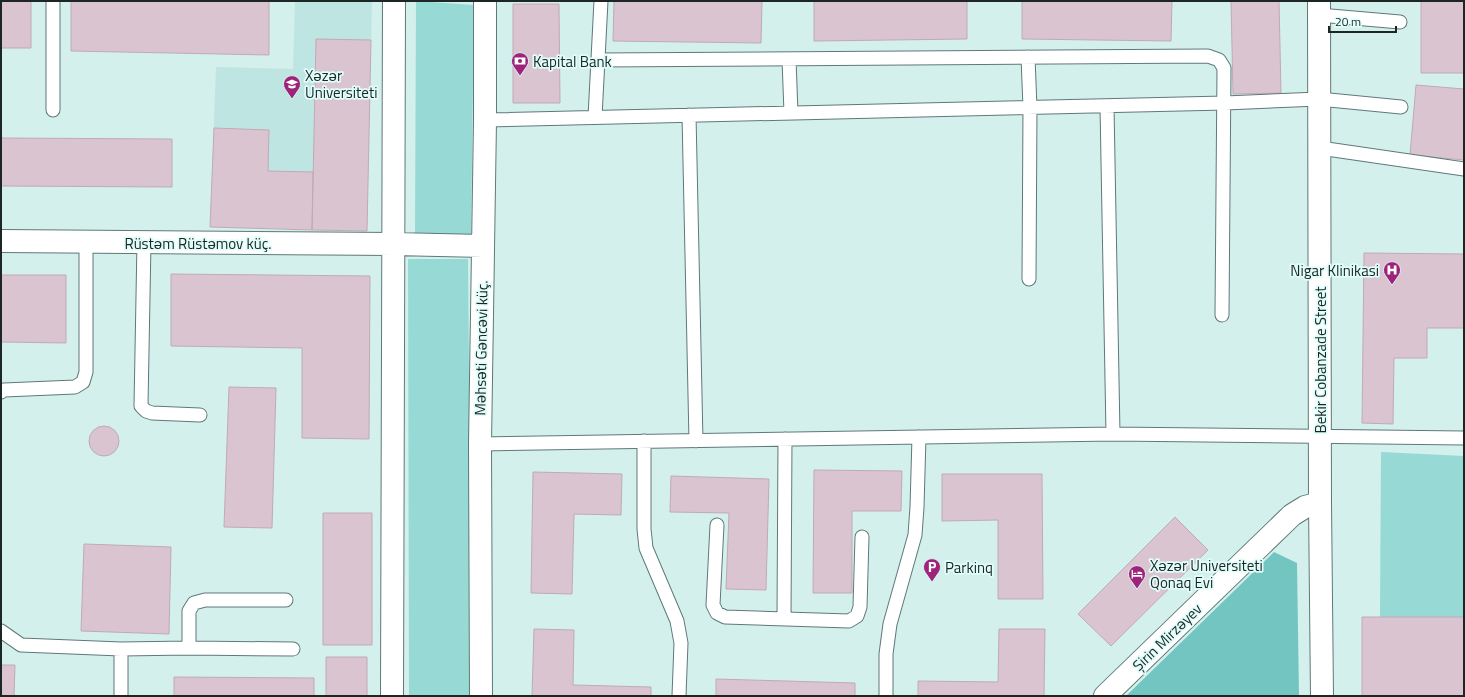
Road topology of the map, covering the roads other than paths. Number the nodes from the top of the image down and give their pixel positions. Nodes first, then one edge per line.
1 (53, 1) edge
2 (485, 1) edge
3 (600, 1) edge
4 (394, 2) edge
5 (1319, 8) edge
6 (1400, 22) dead end
7 (1028, 57) junction
8 (789, 59) junction
9 (598, 60) junction
10 (1319, 99) junction
11 (1224, 103) junction
12 (1107, 106) junction
13 (1400, 107) dead end
14 (1030, 108) junction
15 (53, 110) dead end
16 (791, 113) junction
17 (688, 115) junction
18 (595, 117) junction
19 (485, 120) junction
20 (1320, 148) junction
21 (1464, 169) edge
22 (1, 242) edge
23 (86, 242) junction
24 (144, 242) junction
25 (394, 244) junction
26 (483, 246) junction
27 (1029, 279) dead end
28 (1222, 315) dead end
29 (1, 392) edge
30 (200, 415) dead end
31 (1113, 434) junction
32 (919, 437) junction
33 (1320, 437) junction
34 (1464, 438) edge
35 (785, 439) junction
36 (696, 441) junction
37 (644, 442) junction
38 (480, 444) junction
39 (1320, 503) junction
40 (717, 526) dead end
41 (862, 537) dead end
42 (286, 600) dead end
43 (784, 618) junction
44 (1, 631) edge
45 (189, 648) junction
46 (121, 649) junction
47 (293, 649) dead end
48 (121, 696) edge
49 (392, 696) edge
50 (481, 696) edge
51 (680, 696) edge
52 (886, 696) edge
53 (1106, 696) edge
54 (1322, 696) edge

1 - 15 lane
2 - 19 street, Məhsəti Gəncəvi küç.
3 - 9 lane
4 - 25 street
5 - 6 lane
5 - 10 street, Bekir Cobanzade Street
7 - 8 lane
7 - 11 lane
7 - 14 lane
8 - 9 lane
8 - 16 lane
9 - 18 lane
10 - 11 lane
10 - 13 lane
10 - 20 street, Bekir Cobanzade Street
11 - 12 lane
11 - 28 lane
12 - 14 lane
12 - 31 lane
14 - 16 lane
14 - 27 lane
16 - 17 lane
17 - 18 lane
17 - 36 lane
18 - 19 lane
19 - 26 street, Məhsəti Gəncəvi küç.
20 - 21 lane
20 - 33 street, Bekir Cobanzade Street
22 - 23 street, Rüstəm Rüstəmov küç.
23 - 24 street, Rüstəm Rüstəmov küç.
23 - 29 lane
24 - 25 street, Rüstəm Rüstəmov küç.
24 - 30 lane
25 - 26 street, Rüstəm Rüstəmov küç.
25 - 49 street
26 - 38 street, Məhsəti Gəncəvi küç.
31 - 32 lane
31 - 33 lane
32 - 35 lane
32 - 52 lane
33 - 34 lane
33 - 39 street, Bekir Cobanzade Street
35 - 36 lane
35 - 43 lane
36 - 37 lane
37 - 38 lane
37 - 51 lane
38 - 50 street, Məhsəti Gəncəvi küç.
39 - 53 street, Şirin Mirzəyev
39 - 54 street, Bekir Cobanzade Street
40 - 43 lane
41 - 43 lane
42 - 45 lane
44 - 46 lane
45 - 46 lane
45 - 47 lane
46 - 48 lane

